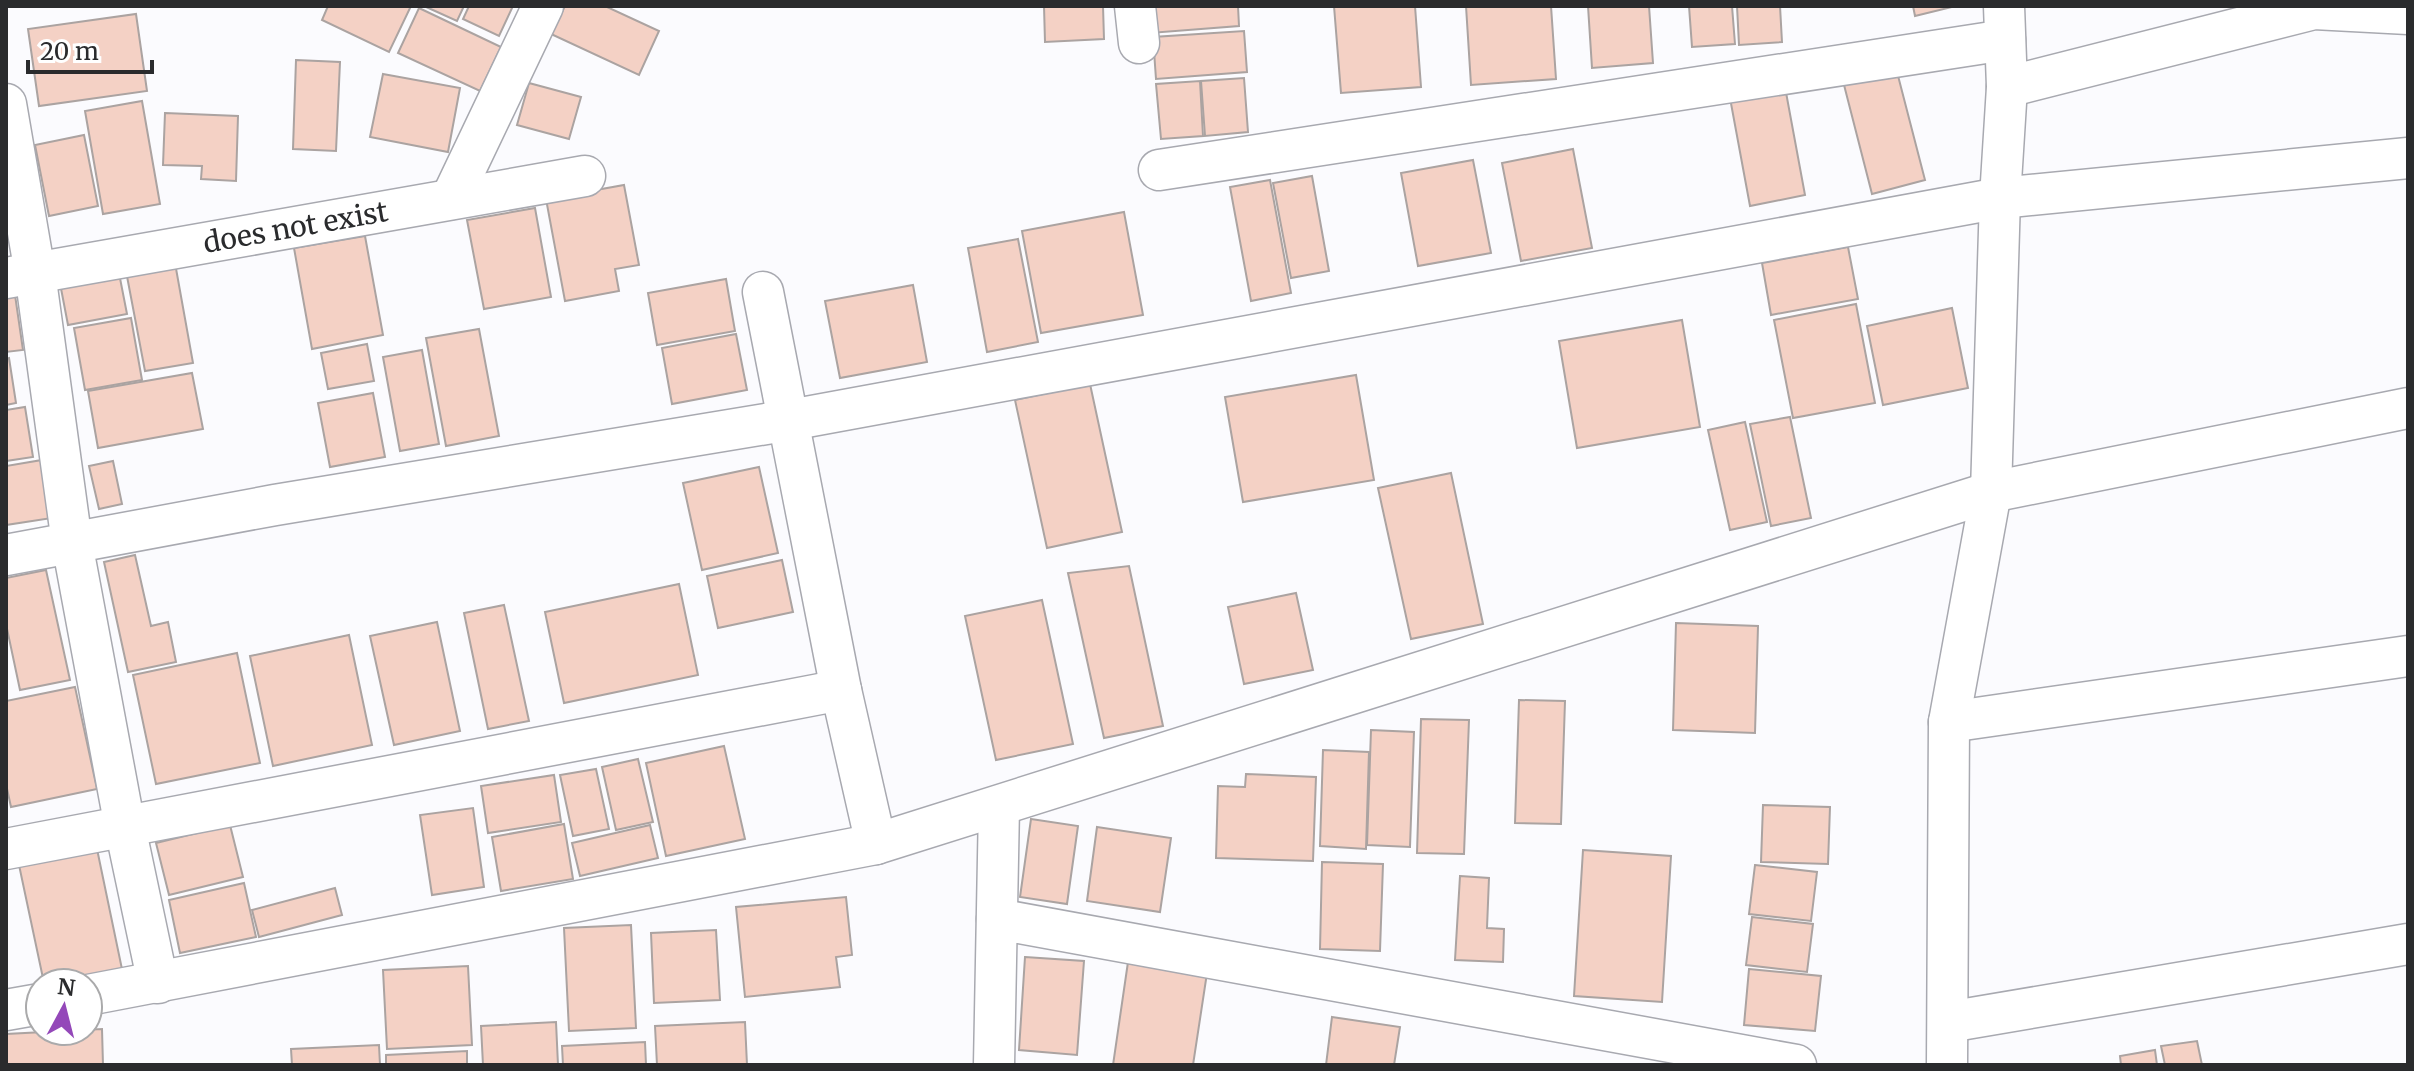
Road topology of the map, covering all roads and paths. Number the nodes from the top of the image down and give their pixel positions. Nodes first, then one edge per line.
1 (543, 6) edge
2 (2408, 14) edge
3 (2004, 23) edge
4 (2007, 87) junction
5 (6, 104) edge
6 (2408, 158) edge
7 (1159, 170) dead end
8 (585, 176) dead end
9 (2000, 198) junction
10 (451, 199) junction
11 (21, 276) edge
12 (763, 292) dead end
13 (2408, 408) edge
14 (790, 420) junction
15 (1991, 492) junction
16 (72, 543) junction
17 (6, 555) edge
18 (2408, 656) edge
19 (841, 690) junction
20 (1949, 722) junction
21 (999, 806) junction
22 (125, 827) junction
23 (876, 844) junction
24 (6, 849) edge
25 (997, 919) junction
26 (2408, 944) edge
27 (158, 983) junction
28 (104, 992) edge
29 (1948, 1022) junction
30 (994, 1065) edge
31 (1796, 1065) edge
32 (1947, 1065) edge

1 - 10 street
2 - 4 street
3 - 4 street
3 - 7 street
4 - 9 street
5 - 11 street
6 - 9 street
8 - 10 street, does not exist
9 - 14 street
9 - 15 street
10 - 11 street, does not exist
11 - 16 street
12 - 14 street
13 - 15 street
14 - 16 street
14 - 19 street
15 - 20 street
15 - 21 street
16 - 17 street
16 - 22 street
18 - 20 street
19 - 22 street
19 - 23 street
20 - 29 street
21 - 23 street
21 - 25 street
22 - 24 street
22 - 27 street
23 - 27 street
25 - 30 street
25 - 31 street
26 - 29 street
27 - 28 street
29 - 32 street

